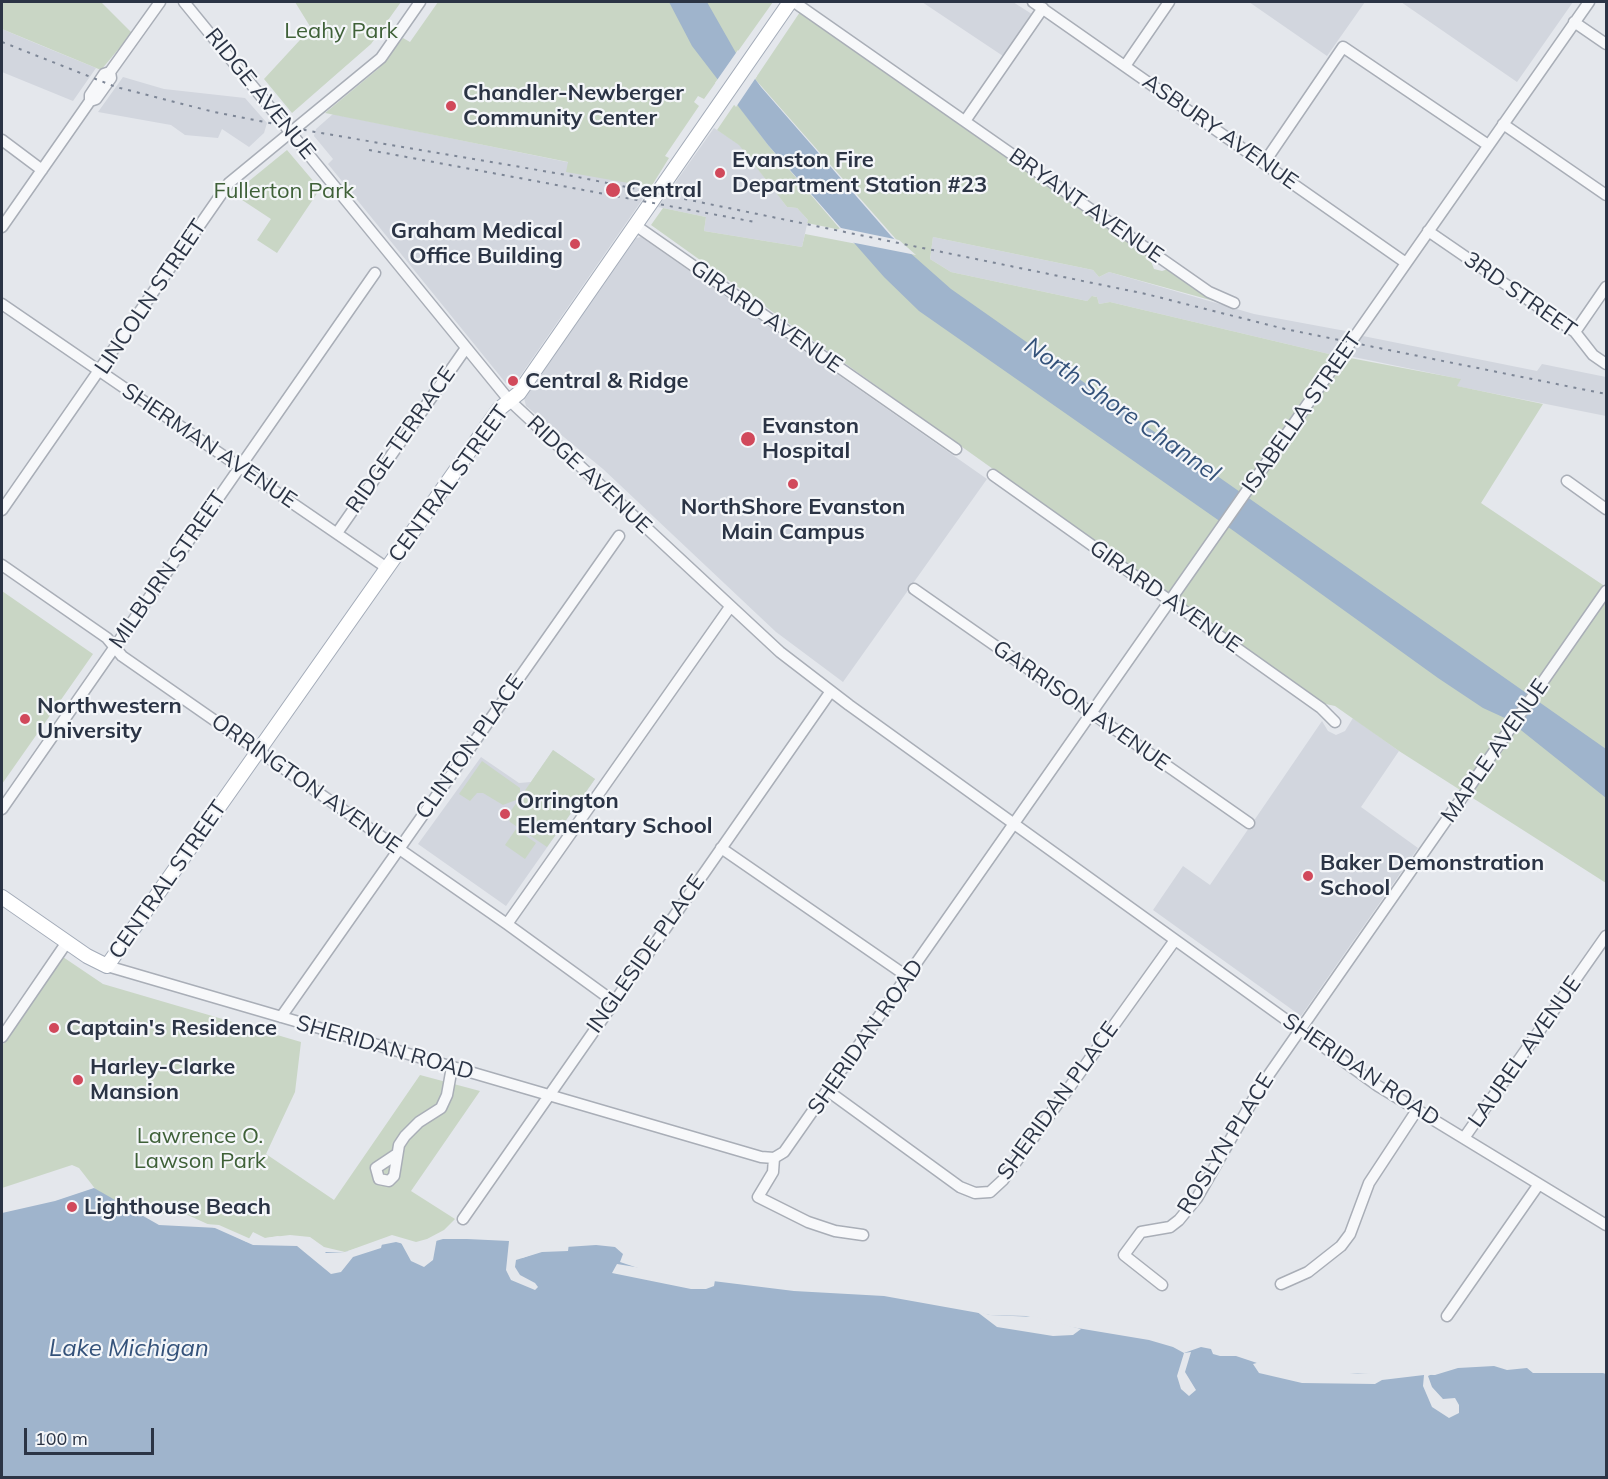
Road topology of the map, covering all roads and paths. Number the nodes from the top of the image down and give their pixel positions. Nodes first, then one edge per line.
1 (160, 2) edge
2 (184, 2) edge
3 (420, 2) edge
4 (792, 2) edge
5 (1033, 2) edge
6 (1169, 2) edge
7 (1589, 2) edge
8 (1043, 8) junction
9 (1574, 22) junction
10 (1606, 44) edge
11 (1125, 66) junction
12 (965, 121) junction
13 (1503, 124) junction
14 (290, 131) junction
15 (2, 140) edge
16 (1488, 145) junction
17 (1264, 164) junction
18 (42, 170) junction
19 (1606, 195) edge
20 (635, 225) junction
21 (2, 227) edge
22 (1428, 231) junction
23 (1407, 263) junction
24 (375, 273) dead end
25 (1606, 287) edge
26 (1234, 303) dead end
27 (2, 304) edge
28 (1575, 332) junction
29 (466, 348) junction
30 (1606, 364) edge
31 (100, 371) junction
32 (509, 400) junction
33 (956, 449) dead end
34 (240, 467) junction
35 (993, 475) dead end
36 (1567, 481) dead end
37 (1606, 509) edge
38 (2, 510) edge
39 (337, 533) junction
40 (619, 536) dead end
41 (2, 565) edge
42 (387, 568) junction
43 (914, 589) dead end
44 (1606, 591) edge
45 (1171, 602) junction
46 (730, 607) junction
47 (114, 647) junction
48 (831, 691) junction
49 (1093, 714) junction
50 (1335, 722) dead end
51 (259, 750) junction
52 (2, 808) edge
53 (1249, 823) dead end
54 (1015, 825) junction
55 (399, 848) junction
56 (721, 848) junction
57 (2, 897) edge
58 (507, 924) junction
59 (1606, 936) edge
60 (1175, 940) junction
61 (67, 942) junction
62 (108, 966) junction
63 (908, 977) junction
64 (613, 1002) junction
65 (281, 1017) junction
66 (1300, 1030) junction
67 (2, 1037) edge
68 (452, 1067) junction
69 (828, 1092) junction
70 (548, 1096) junction
71 (1418, 1110) junction
72 (1464, 1138) junction
73 (397, 1154) dead end
74 (774, 1158) junction
75 (1539, 1184) junction
76 (463, 1219) dead end
77 (1606, 1225) edge
78 (863, 1235) dead end
79 (1281, 1284) dead end
80 (1162, 1285) dead end
81 (1447, 1316) dead end

1 - 18 street
2 - 14 street, RIDGE AVENUE
3 - 14 street, LINCOLN STREET
4 - 12 street, BRYANT AVENUE
4 - 20 main road, CENTRAL STREET
5 - 8 street, ASBURY AVENUE
6 - 11 street
7 - 9 street, ISABELLA STREET
8 - 11 street, ASBURY AVENUE
8 - 12 street
9 - 10 street
9 - 13 street, ISABELLA STREET
11 - 17 street, ASBURY AVENUE
12 - 26 street, BRYANT AVENUE
13 - 16 street, ISABELLA STREET
13 - 19 street
14 - 29 street, RIDGE AVENUE
14 - 31 street, LINCOLN STREET
15 - 18 street
16 - 17 street
16 - 22 street, ISABELLA STREET
17 - 23 street, ASBURY AVENUE
18 - 21 street
20 - 32 main road, CENTRAL STREET
20 - 33 street, GIRARD AVENUE
22 - 23 street, ISABELLA STREET
22 - 28 street, 3RD STREET
23 - 45 street, ISABELLA STREET
24 - 34 street, MILBURN STREET
25 - 28 street
27 - 31 street, SHERMAN AVENUE
28 - 30 street, 3RD STREET
29 - 32 street, RIDGE AVENUE
29 - 39 street, RIDGE TERRACE
31 - 34 street, SHERMAN AVENUE
31 - 38 street, LINCOLN STREET
32 - 42 main road, CENTRAL STREET
32 - 46 street, RIDGE AVENUE
34 - 39 street, SHERMAN AVENUE
34 - 47 street, MILBURN STREET
35 - 45 street, GIRARD AVENUE
36 - 37 street
39 - 42 street, SHERMAN AVENUE
40 - 55 street, CLINTON PLACE
41 - 47 street, ORRINGTON AVENUE
42 - 51 main road, CENTRAL STREET
43 - 49 street, GARRISON AVENUE
44 - 66 street, MAPLE AVENUE
45 - 49 street, ISABELLA STREET
45 - 50 street, GIRARD AVENUE
46 - 48 street, RIDGE AVENUE
46 - 58 street
47 - 51 street, ORRINGTON AVENUE
47 - 52 street, MILBURN STREET
48 - 54 street, RIDGE AVENUE
48 - 56 street, INGLESIDE PLACE
49 - 53 street, GARRISON AVENUE
49 - 54 street, ISABELLA STREET
51 - 55 street, ORRINGTON AVENUE
51 - 62 main road, CENTRAL STREET
54 - 60 street, SHERIDAN ROAD
54 - 63 street, SHERIDAN ROAD
55 - 58 street, ORRINGTON AVENUE
55 - 65 street, CLINTON PLACE
56 - 63 street
56 - 64 street, INGLESIDE PLACE
57 - 61 main road, SHERIDAN ROAD
58 - 64 street, ORRINGTON AVENUE
59 - 72 street, LAUREL AVENUE
60 - 66 street, SHERIDAN ROAD
60 - 69 street, SHERIDAN PLACE
61 - 62 main road, SHERIDAN ROAD
61 - 67 street
62 - 65 street, SHERIDAN ROAD
63 - 69 street, SHERIDAN ROAD
64 - 70 street, INGLESIDE PLACE
65 - 68 street, SHERIDAN ROAD
66 - 71 street, SHERIDAN ROAD
66 - 80 street, ROSLYN PLACE
68 - 70 street, SHERIDAN ROAD
68 - 73 street
69 - 74 street, SHERIDAN ROAD
70 - 74 street, SHERIDAN ROAD
70 - 76 street, INGLESIDE PLACE
71 - 72 street, SHERIDAN ROAD
71 - 79 street
72 - 75 street, SHERIDAN ROAD
74 - 78 street
75 - 77 street, SHERIDAN ROAD
75 - 81 street

